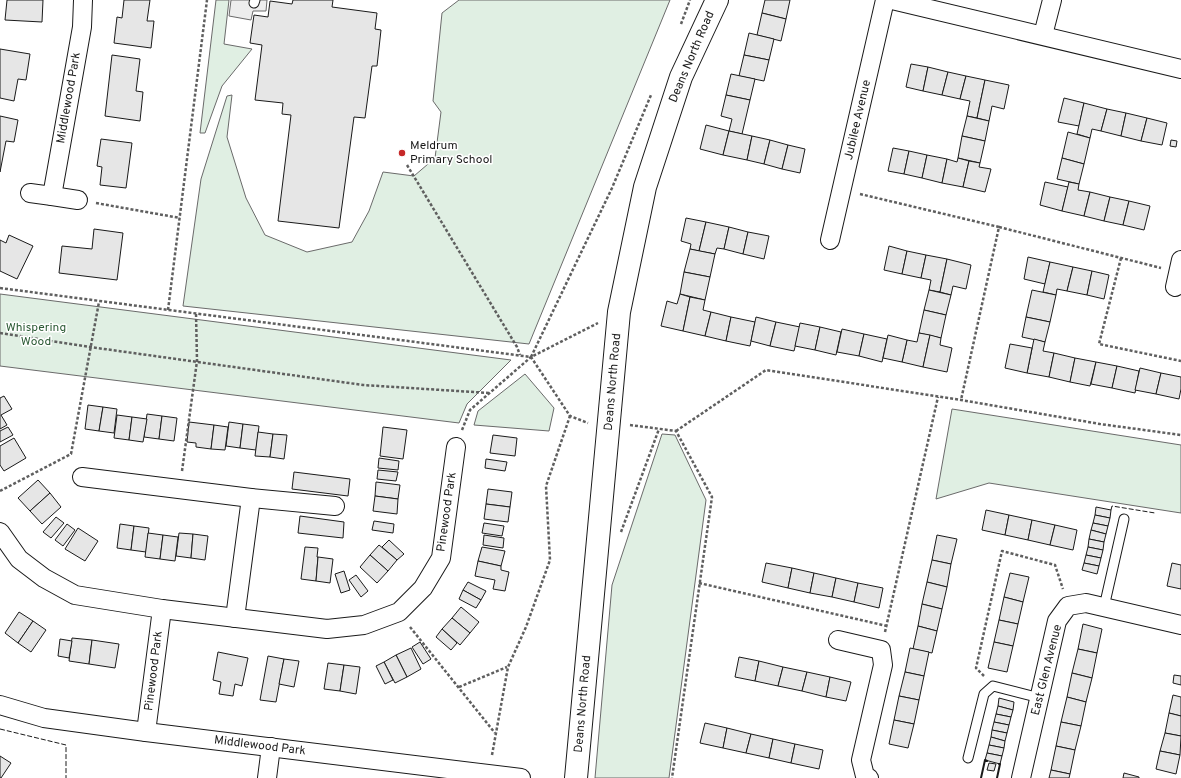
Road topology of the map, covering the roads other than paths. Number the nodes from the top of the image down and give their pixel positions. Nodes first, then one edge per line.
1 (83, 0) edge
2 (717, 0) edge
3 (885, 0) edge
4 (892, 0) edge
5 (1052, 0) edge
6 (1044, 35) junction
7 (1181, 69) edge
8 (30, 193) dead end
9 (52, 196) junction
10 (78, 200) road end
11 (830, 240) dead end
12 (456, 447) road end
13 (82, 477) dead end
14 (251, 498) junction
15 (335, 506) dead end
16 (1124, 519) dead end
17 (0, 532) edge
18 (1104, 607) junction
19 (162, 609) junction
20 (235, 618) junction
21 (1181, 625) edge
22 (838, 640) dead end
23 (1040, 698) junction
24 (0, 705) edge
25 (146, 732) junction
26 (271, 748) junction
27 (968, 758) dead end
28 (266, 778) edge
29 (521, 778) edge
30 (576, 778) edge
31 (869, 778) edge
32 (1021, 778) edge

1 - 9 street, Middlewood Park
2 - 30 street, Deans North Road
3 - 11 street, Jubilee Avenue
4 - 6 street
5 - 6 street
6 - 7 street
8 - 9 street
9 - 10 street
12 - 20 street, Pinewood Park
13 - 14 street
14 - 15 street
14 - 20 street
16 - 18 lane
17 - 19 street, Pinewood Park
18 - 21 street
18 - 23 street, East Glen Avenue
19 - 20 street, Pinewood Park
19 - 25 street, Pinewood Park
22 - 31 street
23 - 27 lane
23 - 32 street, East Glen Avenue
24 - 25 street, Middlewood Park
25 - 26 street, Middlewood Park
26 - 28 street
26 - 29 street, Middlewood Park

